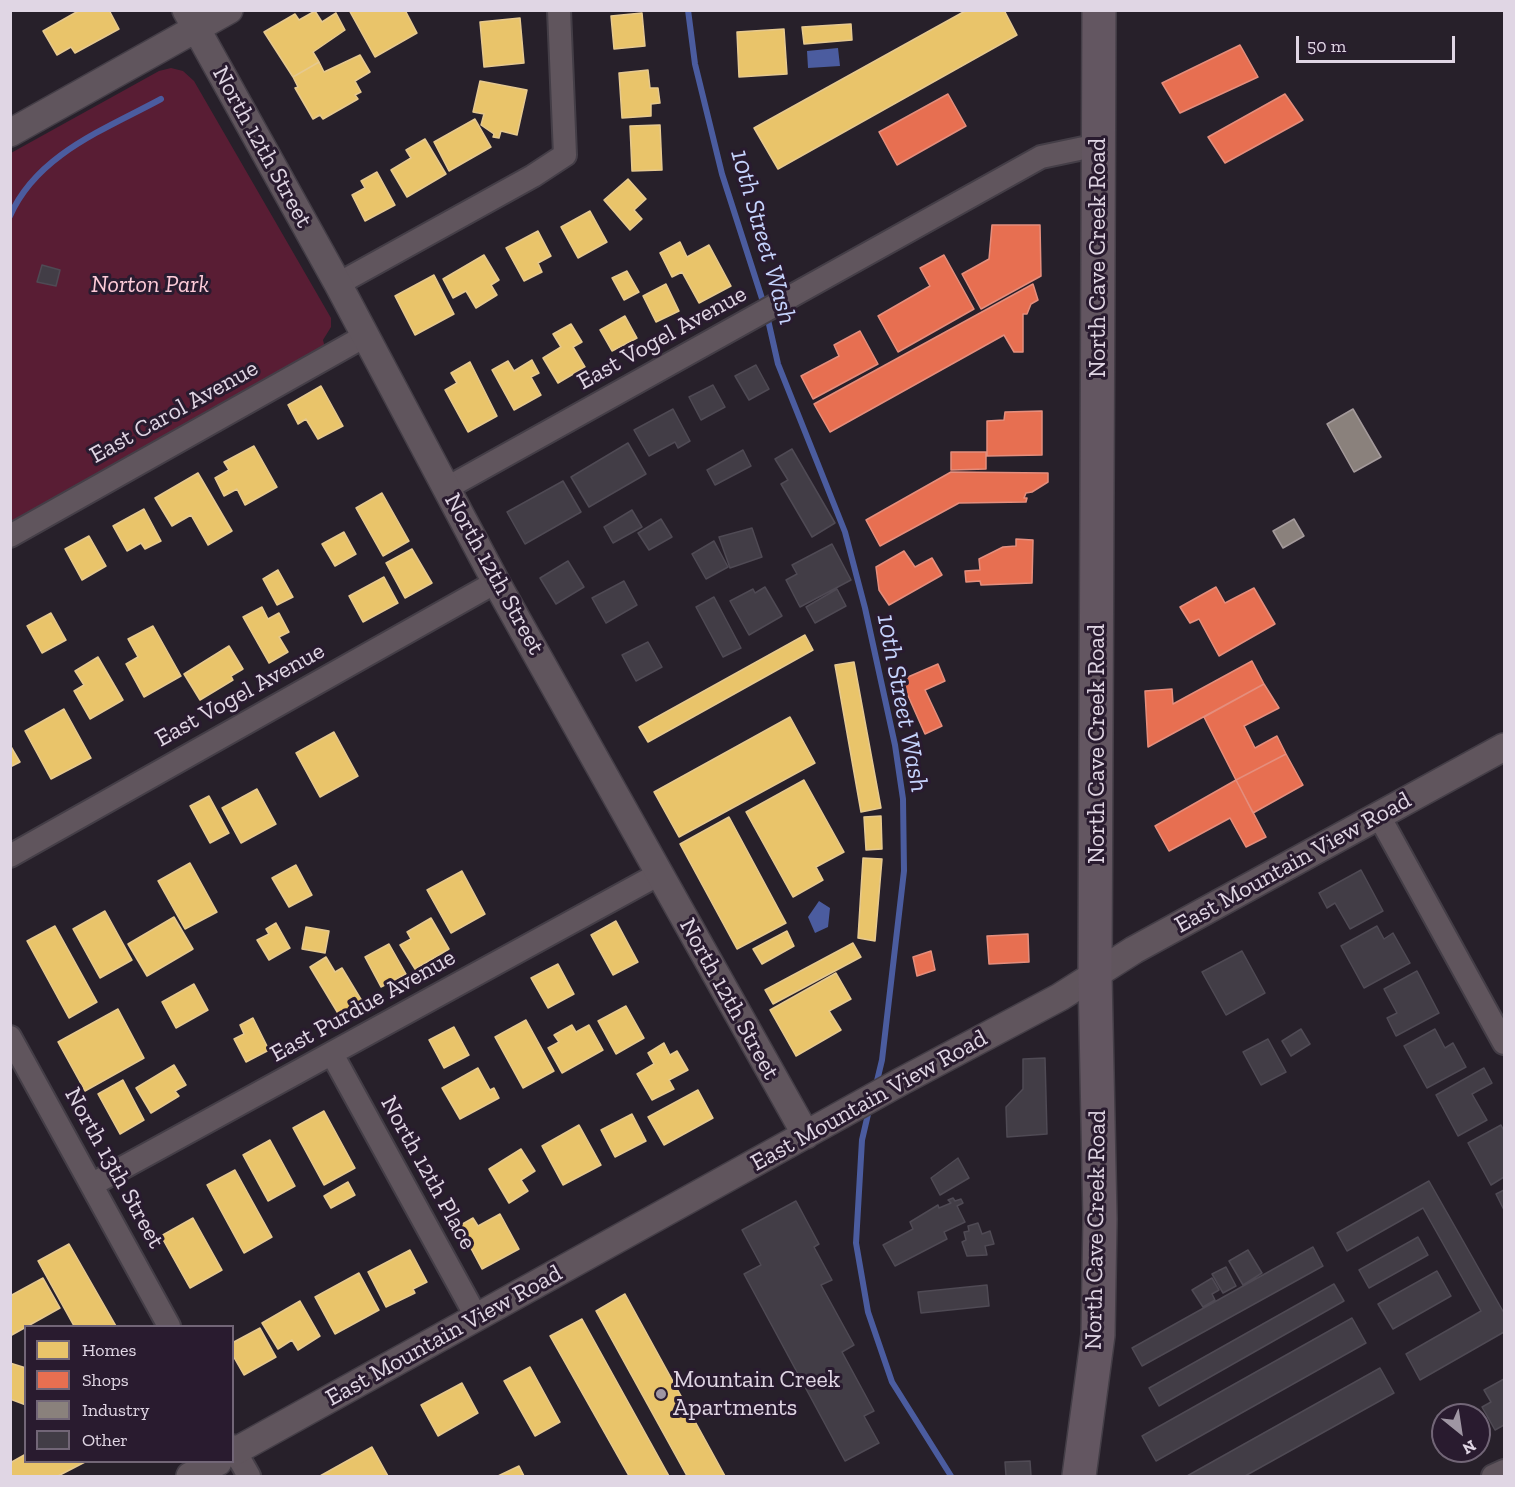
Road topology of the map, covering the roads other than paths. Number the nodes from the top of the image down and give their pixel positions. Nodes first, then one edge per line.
1 (229, 10) edge
2 (559, 10) edge
3 (1099, 10) edge
4 (191, 19) edge
5 (10, 133) edge
6 (1098, 145) junction
7 (338, 284) junction
8 (365, 336) junction
9 (447, 488) junction
10 (10, 536) edge
11 (496, 582) junction
12 (1504, 747) edge
13 (1379, 816) junction
14 (10, 856) edge
15 (659, 874) junction
16 (1095, 975) junction
17 (12, 1043) edge
18 (1504, 1043) edge
19 (332, 1054) junction
20 (806, 1136) junction
21 (93, 1184) junction
22 (477, 1318) junction
23 (168, 1325) edge
24 (234, 1451) edge
25 (234, 1458) edge
26 (213, 1463) edge
27 (1504, 1471) edge
28 (190, 1476) edge
29 (249, 1476) edge
30 (1079, 1476) edge
31 (1493, 1476) edge

1 - 4 street
2 - 7 street
3 - 6 main road, North Cave Creek Road
4 - 5 street
4 - 7 street, North 12th Street
6 - 9 street, East Vogel Avenue
6 - 16 main road, North Cave Creek Road
7 - 8 street, North 12th Street
8 - 9 street, North 12th Street
8 - 10 street, East Carol Avenue
9 - 11 street, North 12th Street
11 - 14 street, East Vogel Avenue
11 - 15 street, North 12th Street
12 - 13 street, East Mountain View Road
13 - 16 street, East Mountain View Road
13 - 18 street
15 - 19 street, East Purdue Avenue
15 - 20 street, North 12th Street
16 - 20 street, East Mountain View Road
16 - 30 main road, North Cave Creek Road
17 - 21 street, North 13th Street
19 - 21 street, East Purdue Avenue
19 - 22 street, North 12th Place
20 - 22 street, East Mountain View Road
21 - 23 street, North 13th Street
22 - 24 street, East Mountain View Road
25 - 29 street
26 - 28 street, East Mountain View Road
27 - 31 street

